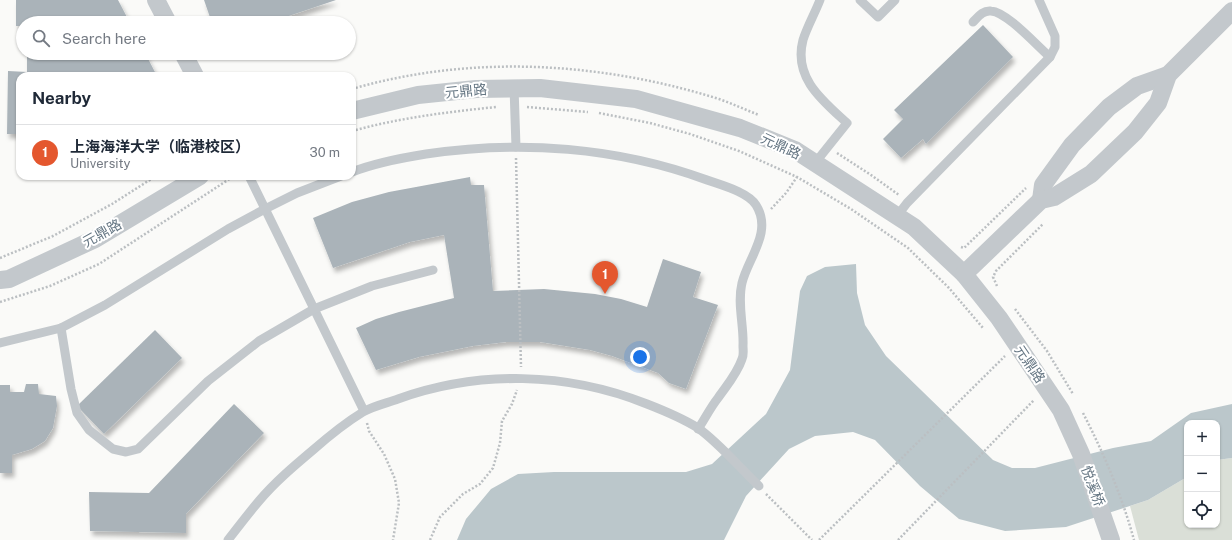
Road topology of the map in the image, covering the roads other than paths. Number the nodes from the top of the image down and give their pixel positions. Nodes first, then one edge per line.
1 (156, 0) edge
2 (820, 0) edge
3 (860, 0) edge
4 (895, 0) edge
5 (1039, 0) edge
6 (1232, 11) edge
7 (164, 16) edge
8 (973, 22) dead end
9 (1050, 57) junction
10 (187, 60) edge
11 (193, 72) edge
12 (1168, 75) junction
13 (514, 87) junction
14 (356, 110) edge
15 (516, 147) junction
16 (815, 163) junction
17 (356, 171) edge
18 (193, 180) edge
19 (251, 180) edge
20 (331, 180) edge
21 (1041, 200) junction
22 (265, 209) junction
23 (897, 216) junction
24 (434, 270) dead end
25 (964, 274) junction
26 (0, 280) edge
27 (314, 309) junction
28 (61, 328) junction
29 (0, 342) edge
30 (364, 411) junction
31 (698, 429) junction
32 (1081, 454) joint
33 (759, 486) road end
34 (228, 540) edge
35 (1111, 540) edge

1 - 7 street
2 - 16 lane
3 - 4 lane
5 - 9 lane
6 - 12 street
8 - 9 lane
9 - 23 lane
10 - 11 street
12 - 21 street
12 - 21 street
13 - 14 street, 元鼎路
13 - 15 lane
13 - 16 street, 元鼎路
15 - 17 lane
15 - 31 lane
16 - 23 street, 元鼎路
18 - 26 street, 元鼎路
19 - 22 lane
20 - 22 lane
21 - 25 street
22 - 27 lane
22 - 28 lane
23 - 25 street, 元鼎路
24 - 27 lane
25 - 32 street, 元鼎路
27 - 28 lane
27 - 30 lane
28 - 29 lane
30 - 31 lane
30 - 34 lane
31 - 33 lane
32 - 35 street, 悦溪桥

